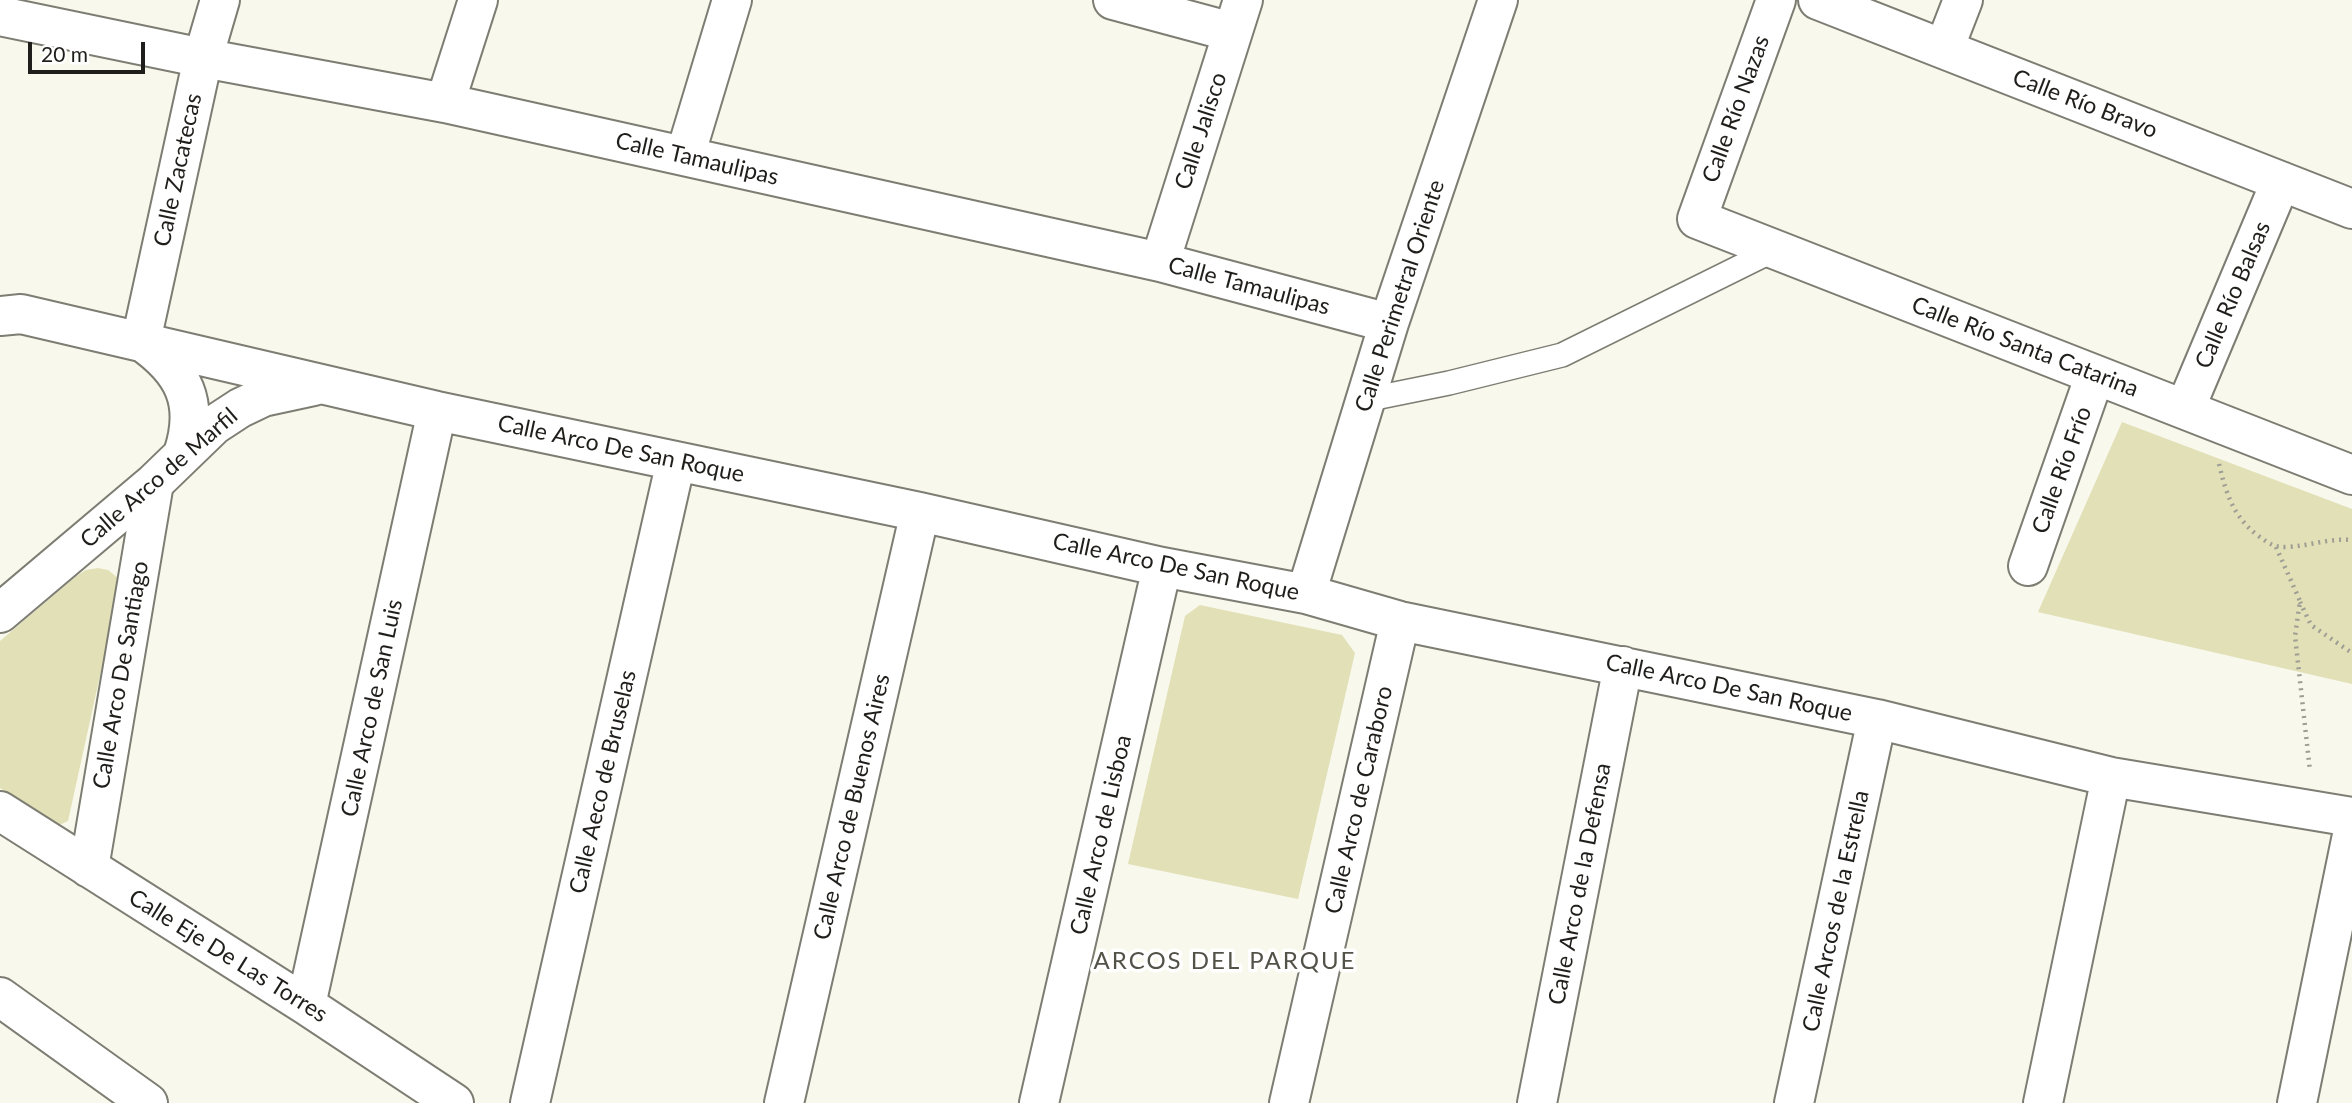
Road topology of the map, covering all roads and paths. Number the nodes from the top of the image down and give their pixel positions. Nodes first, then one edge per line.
1 (220, 0) edge
2 (478, 0) edge
3 (732, 0) edge
4 (1113, 0) edge
5 (1498, 0) edge
6 (1776, 0) edge
7 (1818, 0) edge
8 (1963, 0) edge
9 (0, 16) edge
10 (1238, 16) edge
11 (1944, 49) junction
12 (203, 58) junction
13 (445, 103) junction
14 (685, 156) junction
15 (2281, 181) junction
16 (2352, 209) edge
17 (1697, 219) joint
18 (1776, 249) junction
19 (1160, 262) junction
20 (0, 316) edge
21 (1389, 323) junction
22 (141, 341) junction
23 (2095, 375) junction
24 (337, 386) junction
25 (1365, 400) junction
26 (2185, 409) junction
27 (437, 411) junction
28 (2227, 425) junction
29 (183, 454) junction
30 (676, 461) junction
31 (2352, 475) edge
32 (154, 483) junction
33 (920, 512) junction
34 (2352, 540) edge
35 (2276, 547) junction
36 (2028, 566) dead end
37 (1162, 567) junction
38 (1306, 594) junction
39 (2300, 601) junction
40 (0, 613) edge
41 (1400, 621) junction
42 (2352, 653) edge
43 (1623, 666) junction
44 (1877, 719) junction
45 (2111, 777) junction
46 (2314, 810) junction
47 (0, 811) edge
48 (2352, 817) edge
49 (2352, 835) edge
50 (89, 868) junction
51 (0, 997) edge
52 (306, 1005) junction
53 (148, 1103) edge
54 (454, 1103) edge
55 (530, 1103) edge
56 (784, 1103) edge
57 (1039, 1103) edge
58 (1289, 1103) edge
59 (1537, 1103) edge
60 (1794, 1103) edge
61 (2043, 1103) edge
62 (2297, 1103) edge

1 - 12 street, Calle Zacatecas
2 - 13 street
3 - 14 street
4 - 10 street
5 - 21 street, Calle Perimetral Oriente
6 - 17 street, Calle Río Nazas
7 - 11 street, Calle Río Bravo
8 - 11 street
9 - 12 street, Calle Tamaulipas
10 - 19 street, Calle Jalisco
11 - 15 street, Calle Río Bravo
12 - 13 street, Calle Tamaulipas
12 - 22 street, Calle Zacatecas
13 - 14 street, Calle Tamaulipas
14 - 19 street, Calle Tamaulipas
15 - 16 street, Calle Río Bravo
15 - 26 street, Calle Río Balsas
17 - 18 street, Calle Río Santa Catarina
18 - 23 street, Calle Río Santa Catarina
18 - 25 lane
19 - 21 street, Calle Tamaulipas
20 - 22 street, Calle Arco De San Roque
21 - 25 street, Calle Perimetral Oriente
22 - 24 street, Calle Arco De San Roque
22 - 29 street
23 - 26 street, Calle Río Santa Catarina
23 - 36 street, Calle Río Frío
24 - 27 street, Calle Arco De San Roque
24 - 29 street, Calle Arco de Marfil
25 - 38 street, Calle Perimetral Oriente
26 - 28 street, Calle Río Santa Catarina
27 - 30 street, Calle Arco De San Roque
27 - 52 street, Calle Arco de San Luis
28 - 31 street, Calle Río Santa Catarina
28 - 35 path
29 - 32 street, Calle Arco de Marfil
30 - 33 street, Calle Arco De San Roque
30 - 55 street, Calle Aeco de Bruselas
32 - 40 street, Calle Arco de Marfil
32 - 50 street, Calle Arco De Santiago
33 - 37 street, Calle Arco De San Roque
33 - 56 street, Calle Arco de Buenos Aires
34 - 35 path
35 - 39 path
37 - 38 street, Calle Arco De San Roque
37 - 57 street, Calle Arco de Lisboa
38 - 41 street, Calle Arco De San Roque
39 - 42 path
39 - 46 path
41 - 43 street, Calle Arco De San Roque
41 - 58 street, Calle Arco de Caraboro
43 - 44 street, Calle Arco De San Roque
43 - 59 street, Calle Arco de la Defensa
44 - 45 street, Calle Arco De San Roque
44 - 60 street, Calle Arcos de la Estrella
45 - 46 street, Calle Arco De San Roque
45 - 61 street
46 - 48 street, Calle Arco De San Roque
47 - 50 street, Calle Eje De Las Torres
49 - 62 street
50 - 52 street, Calle Eje De Las Torres
51 - 53 street
52 - 54 street, Calle Eje De Las Torres

